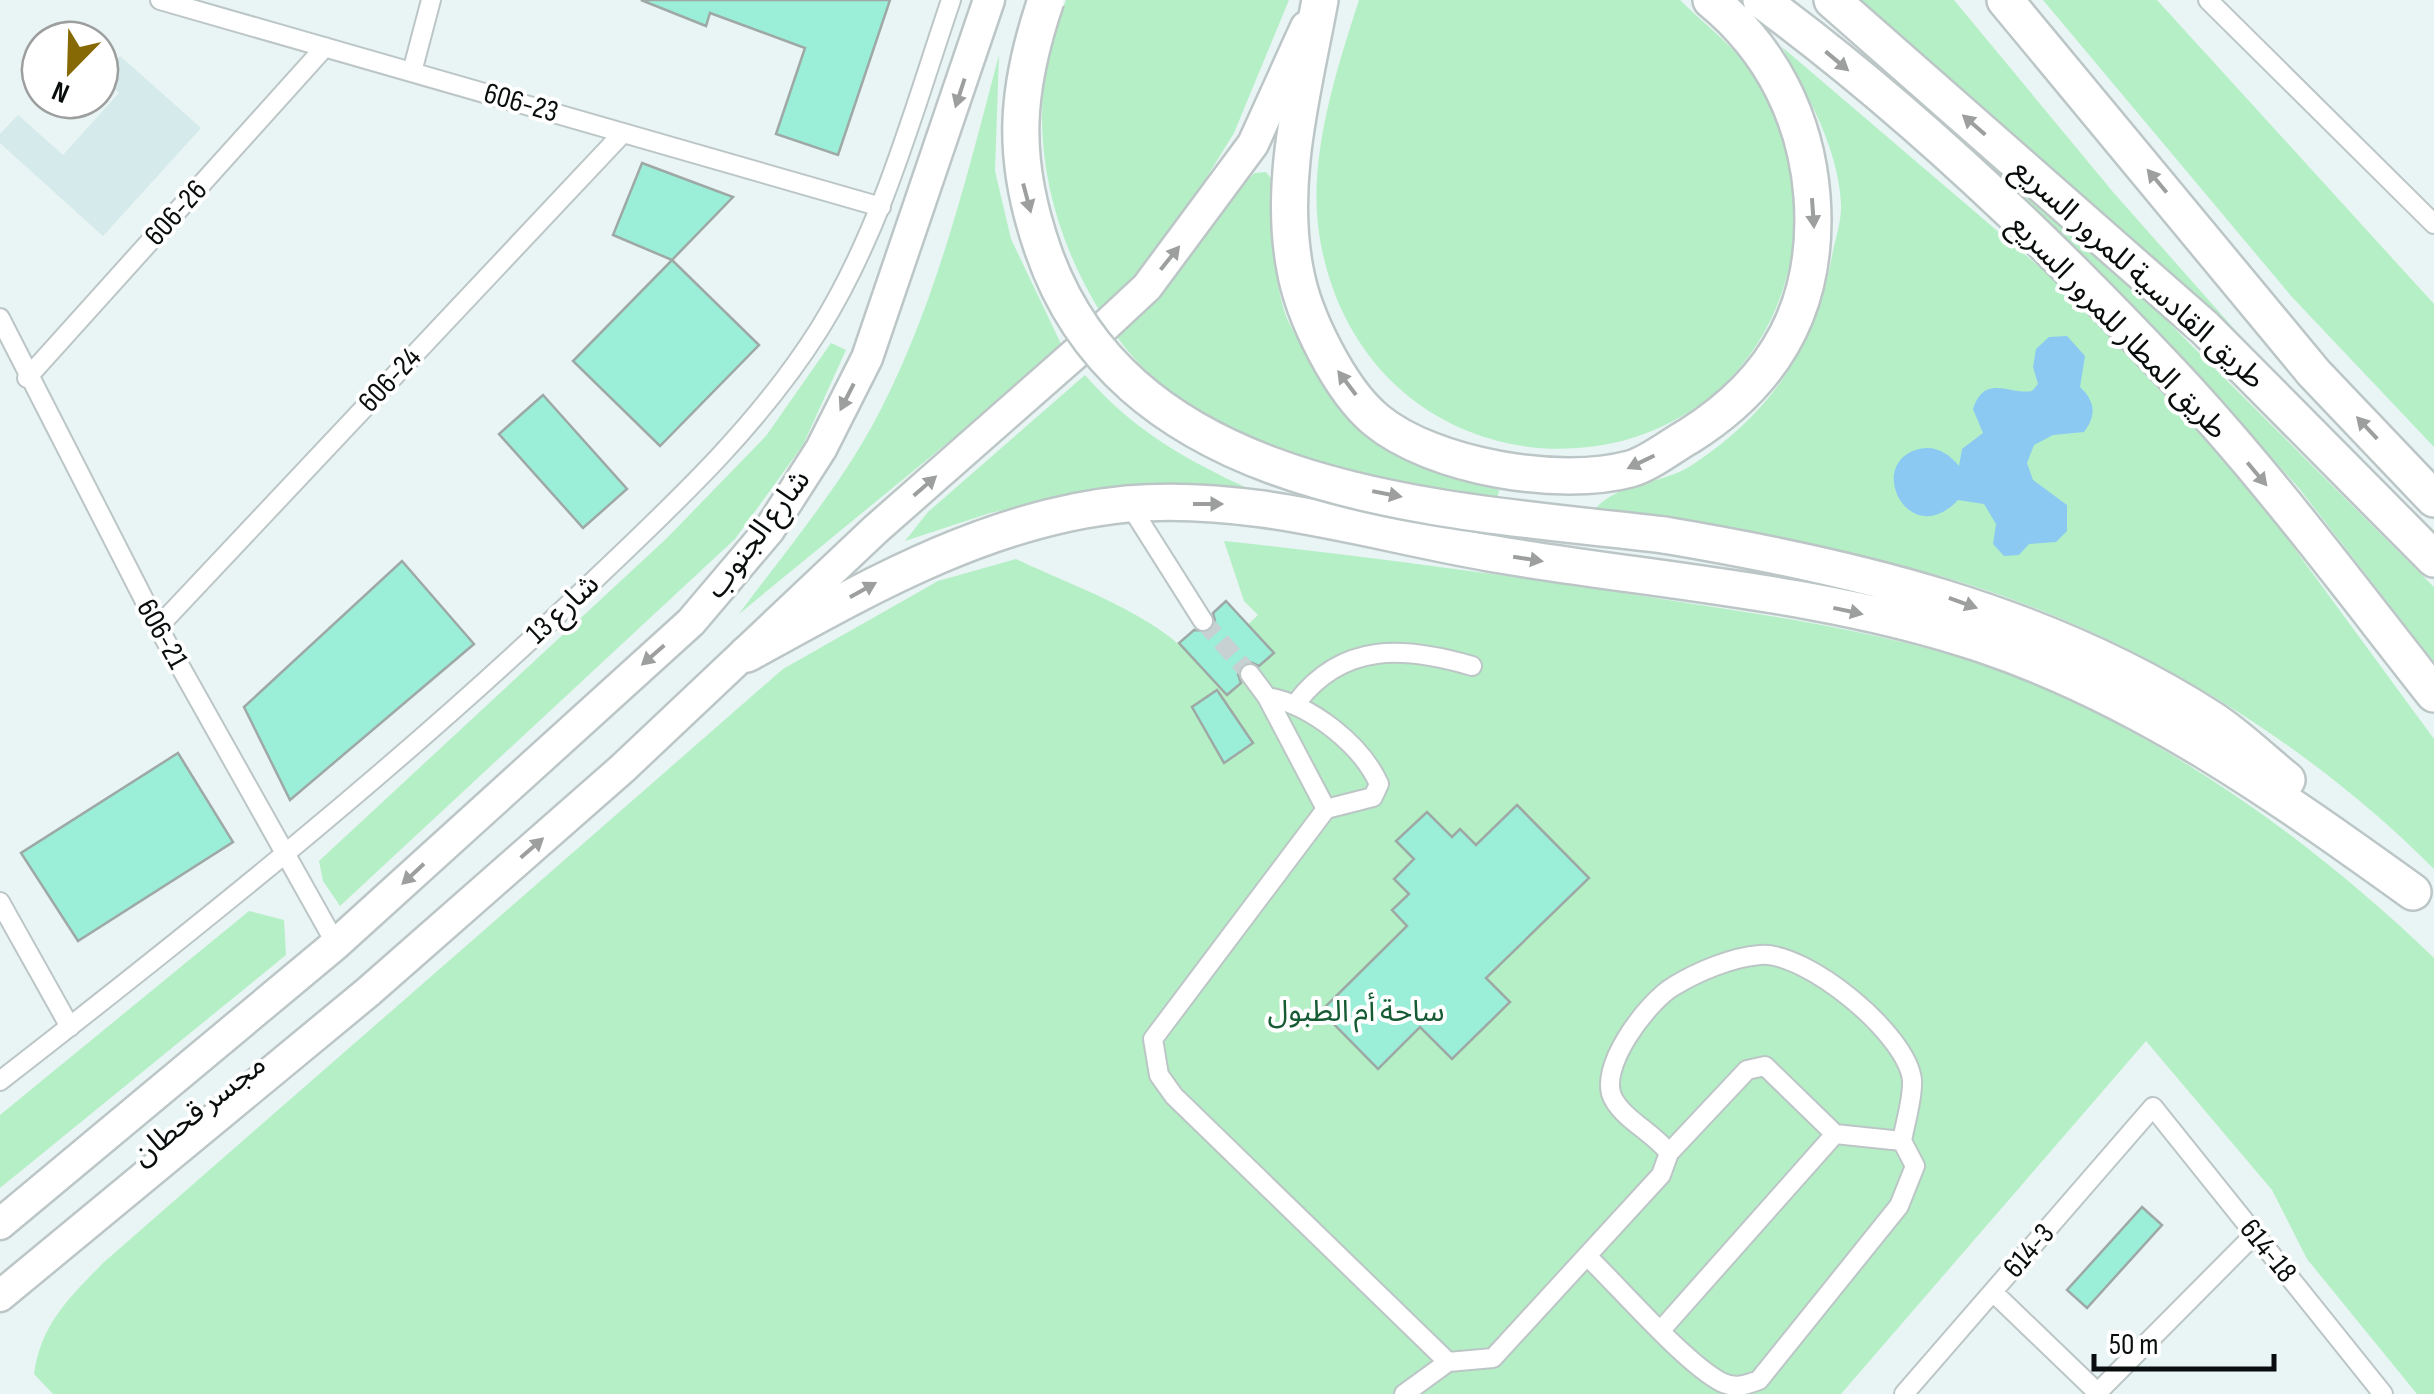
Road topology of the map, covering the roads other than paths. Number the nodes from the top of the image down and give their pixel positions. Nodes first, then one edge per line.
1 (160, 0) edge
2 (430, 0) edge
3 (950, 0) edge
4 (991, 0) edge
5 (1046, 0) edge
6 (1320, 0) edge
7 (1712, 0) edge
8 (1761, 0) edge
9 (1832, 0) edge
10 (2006, 0) edge
11 (2208, 0) edge
12 (325, 47) junction
13 (412, 72) junction
14 (623, 133) junction
15 (881, 207) junction
16 (2432, 218) edge
17 (0, 318) edge
18 (1103, 328) dead end
19 (1076, 354) dead end
20 (26, 378) junction
21 (2434, 499) edge
22 (1129, 504) junction
23 (2434, 559) edge
24 (1204, 621) tunnel mouth
25 (158, 627) junction
26 (747, 654) junction
27 (1472, 666) dead end
28 (1250, 674) tunnel mouth
29 (2434, 694) edge
30 (1268, 697) junction
31 (1297, 702) junction
32 (1326, 808) junction
33 (285, 853) junction
34 (0, 902) edge
35 (2424, 902) edge
36 (363, 920) junction
37 (336, 944) junction
38 (406, 958) junction
39 (70, 1027) junction
40 (0, 1081) edge
41 (213, 1084) junction
42 (2153, 1107) joint
43 (1835, 1134) junction
44 (1902, 1141) junction
45 (1668, 1153) junction
46 (0, 1224) edge
47 (2254, 1235) junction
48 (0, 1248) edge
49 (1589, 1258) junction
50 (0, 1273) edge
51 (1993, 1292) junction
52 (0, 1296) edge
53 (1662, 1329) junction
54 (1448, 1362) junction
55 (2099, 1393) edge
56 (1404, 1394) edge
57 (1904, 1394) edge
58 (2384, 1394) edge

1 - 12 street, 606-23
2 - 13 street
3 - 15 street, شارع 13
4 -> 36 main road, شارع الجنوب
5 -> 35 highway, bridge
7 -> 6 highway
18 -> 6 main road
8 -> 29 highway, طريق المطار للمرور السريع
23 -> 9 highway, طريق القادسية للمرور السريع
21 -> 10 highway
11 - 16 street
12 - 13 street, 606-23
12 - 20 street, 606-26
13 - 14 street, 606-23
14 - 15 street, 606-23
14 - 25 street, 606-24
15 - 33 street, شارع 13
17 - 20 street, 606-21
26 -> 19 main road
20 - 25 street, 606-21
22 - 24 street
26 -> 22 highway
22 -> 35 highway
25 - 33 street, 606-21
38 -> 26 main road
27 - 31 street
28 - 30 street
30 - 31 street
30 - 32 street
31 - 32 street
32 - 54 street
33 - 37 street, 606-21
33 - 39 street, شارع 13
34 - 39 street
36 - 37 main road
36 - 41 main road, مجسر قحطان
37 - 46 main road
38 - 41 main road, مجسر قحطان
38 - 52 main road
39 - 40 street, شارع 13
41 - 48 main road, مجسر قحطان
41 - 50 main road, مجسر قحطان
42 - 47 street, 614-18
42 - 51 street, 614-3
43 - 44 street
43 - 45 street
43 - 53 street
44 - 45 street
44 - 53 street
45 - 49 street
47 - 55 street
47 - 58 street, 614-18
49 - 53 street
49 - 54 street
51 - 55 street
51 - 57 street, 614-3
54 - 56 street

